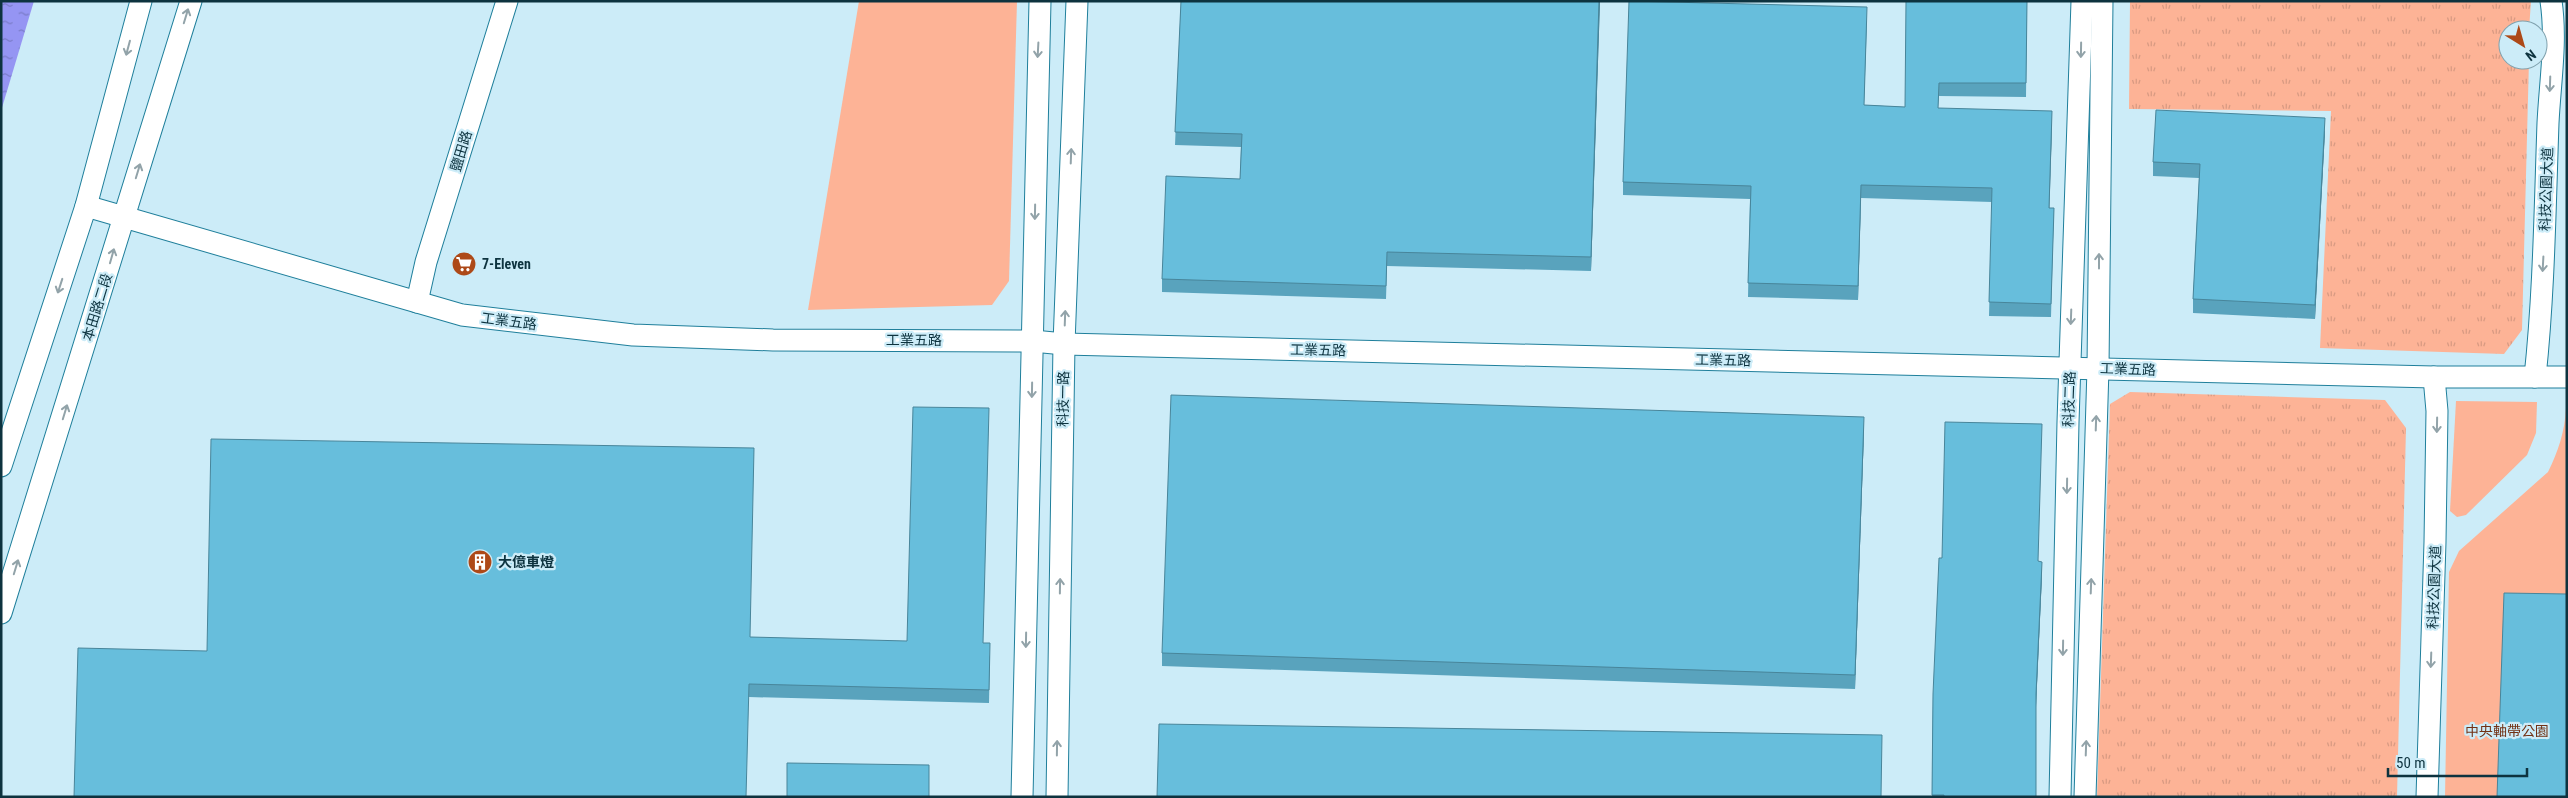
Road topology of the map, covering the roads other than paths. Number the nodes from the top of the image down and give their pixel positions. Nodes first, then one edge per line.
1 (141, 1) edge
2 (191, 1) edge
3 (507, 1) edge
4 (1040, 1) edge
5 (1077, 1) edge
6 (2082, 1) edge
7 (2102, 1) edge
8 (2551, 1) edge
9 (86, 206) junction
10 (123, 218) junction
11 (417, 302) junction
12 (1032, 341) junction
13 (1064, 344) junction
14 (2070, 367) junction
15 (2098, 368) junction
16 (2434, 377) junction
17 (2535, 377) junction
18 (2567, 377) edge
19 (1, 466) edge
20 (1, 613) edge
21 (1022, 797) edge
22 (1057, 797) edge
23 (2060, 797) edge
24 (2084, 797) edge
25 (2427, 797) edge

1 -> 9 street
10 -> 2 street, 本田路二段
3 - 11 street, 鹽田路
4 -> 12 street
13 -> 5 street, 科技一路
6 -> 14 street, 科技二路
15 -> 7 street, 科技二路
8 -> 17 street, 科技公園大道
9 - 10 street, 工業五路
9 -> 19 street
10 - 11 street, 工業五路
20 -> 10 street, 本田路二段
11 - 12 street, 工業五路
12 - 13 street, 工業五路
12 -> 21 street
13 - 14 street, 工業五路
22 -> 13 street, 科技一路
14 - 15 street, 工業五路
14 -> 23 street, 科技二路
15 - 16 street, 工業五路
24 -> 15 street, 科技二路
16 - 17 street, 工業五路
16 -> 25 street, 科技公園大道
17 - 18 street, 工業五路

